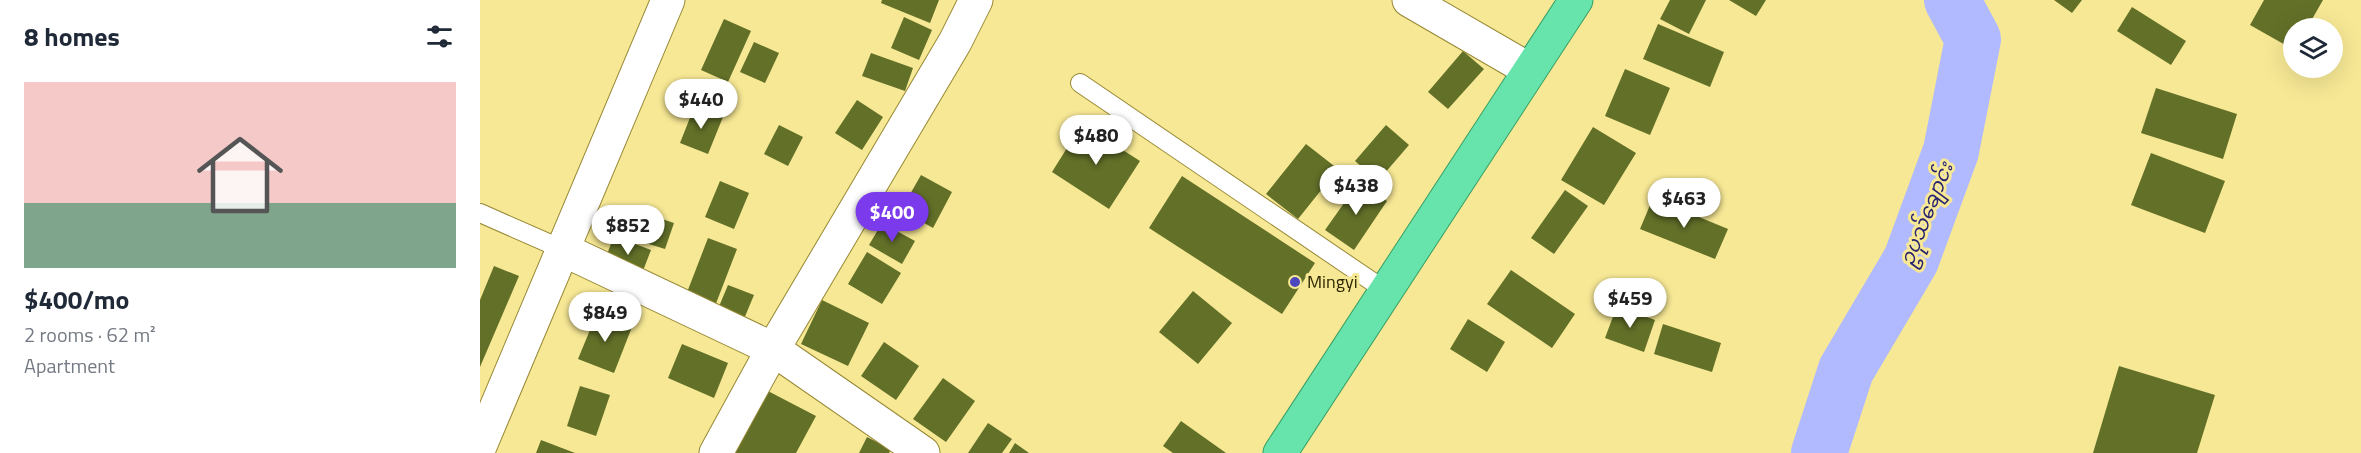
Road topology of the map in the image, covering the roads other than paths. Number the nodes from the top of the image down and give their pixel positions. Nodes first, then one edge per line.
1 (668, 0) edge
2 (976, 0) edge
3 (1409, 0) edge
4 (1576, 0) edge
5 (1528, 69) junction
6 (1080, 83) dead end
7 (480, 213) edge
8 (564, 249) junction
9 (1386, 291) junction
10 (773, 349) junction
11 (480, 446) edge
12 (716, 453) edge
13 (923, 453) edge
14 (1280, 453) edge

1 - 8 street
2 - 10 street
3 - 5 street
4 - 5 highway
5 - 9 highway
6 - 9 lane
7 - 8 lane
8 - 10 street
8 - 11 street
9 - 14 highway
10 - 12 street
10 - 13 street

